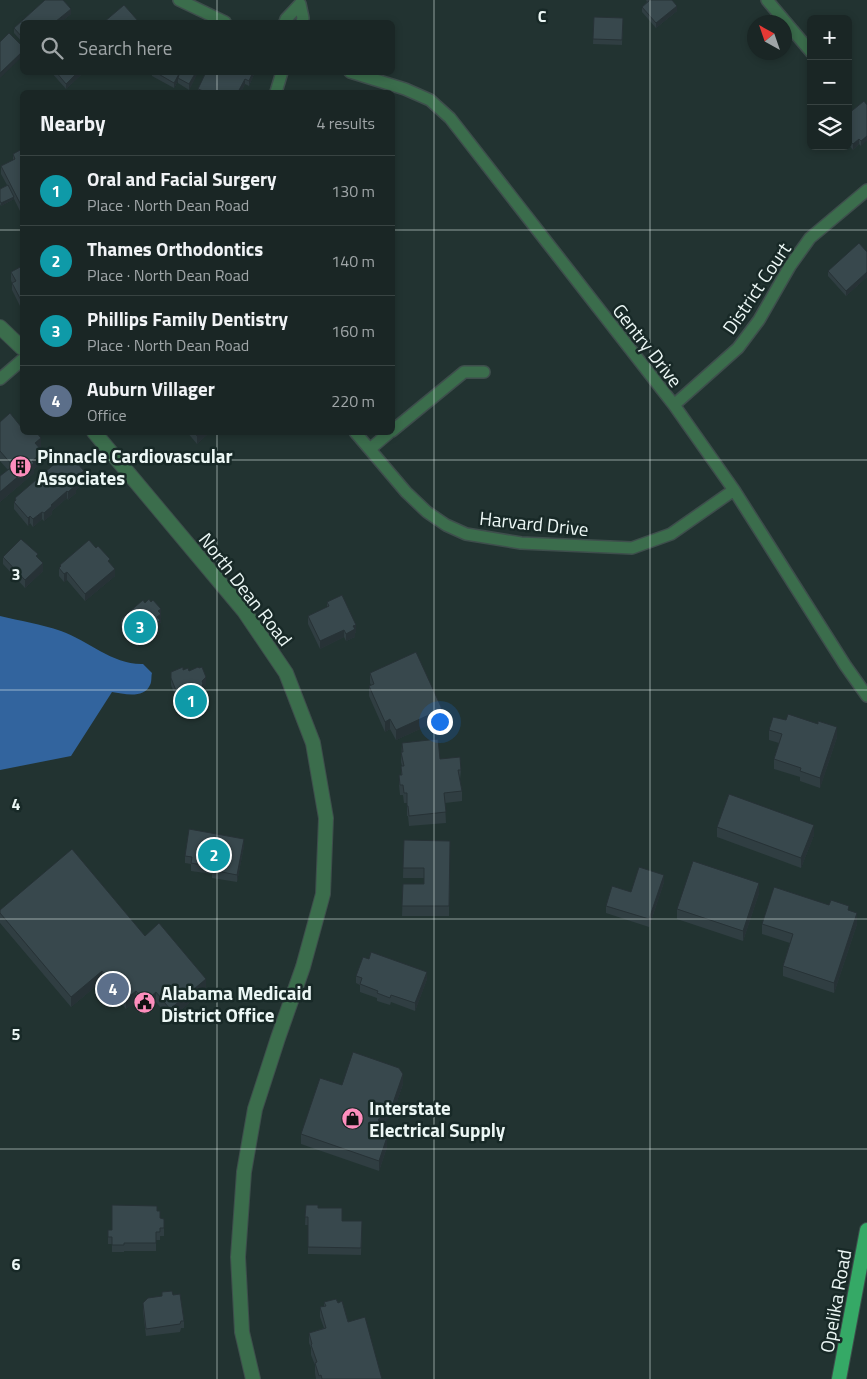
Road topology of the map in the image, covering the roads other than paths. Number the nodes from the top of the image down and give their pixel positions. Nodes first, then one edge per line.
1 (179, 0) edge
2 (767, 0) edge
3 (302, 2) edge
4 (220, 20) edge
5 (286, 20) edge
6 (302, 20) edge
7 (807, 47) edge
8 (281, 75) edge
9 (360, 75) edge
10 (277, 90) edge
11 (867, 190) edge
12 (0, 327) edge
13 (20, 346) edge
14 (20, 362) edge
15 (484, 372) dead end
16 (0, 379) edge
17 (674, 405) junction
18 (395, 429) edge
19 (97, 435) edge
20 (358, 435) edge
21 (387, 435) edge
22 (370, 449) junction
23 (734, 490) junction
24 (867, 696) edge
25 (867, 1230) edge
26 (253, 1379) edge
27 (839, 1379) edge

1 - 4 street
2 - 7 street
3 - 5 street
3 - 6 street
8 - 10 street
9 - 17 street, Gentry Drive
11 - 17 street, District Court
12 - 13 street
14 - 16 street
15 - 18 street
17 - 23 street, Gentry Drive
19 - 26 street, North Dean Road
20 - 22 street, Harvard Drive
21 - 22 street
22 - 23 street, Harvard Drive
23 - 24 street, Gentry Drive
25 - 27 main road, Opelika Road

